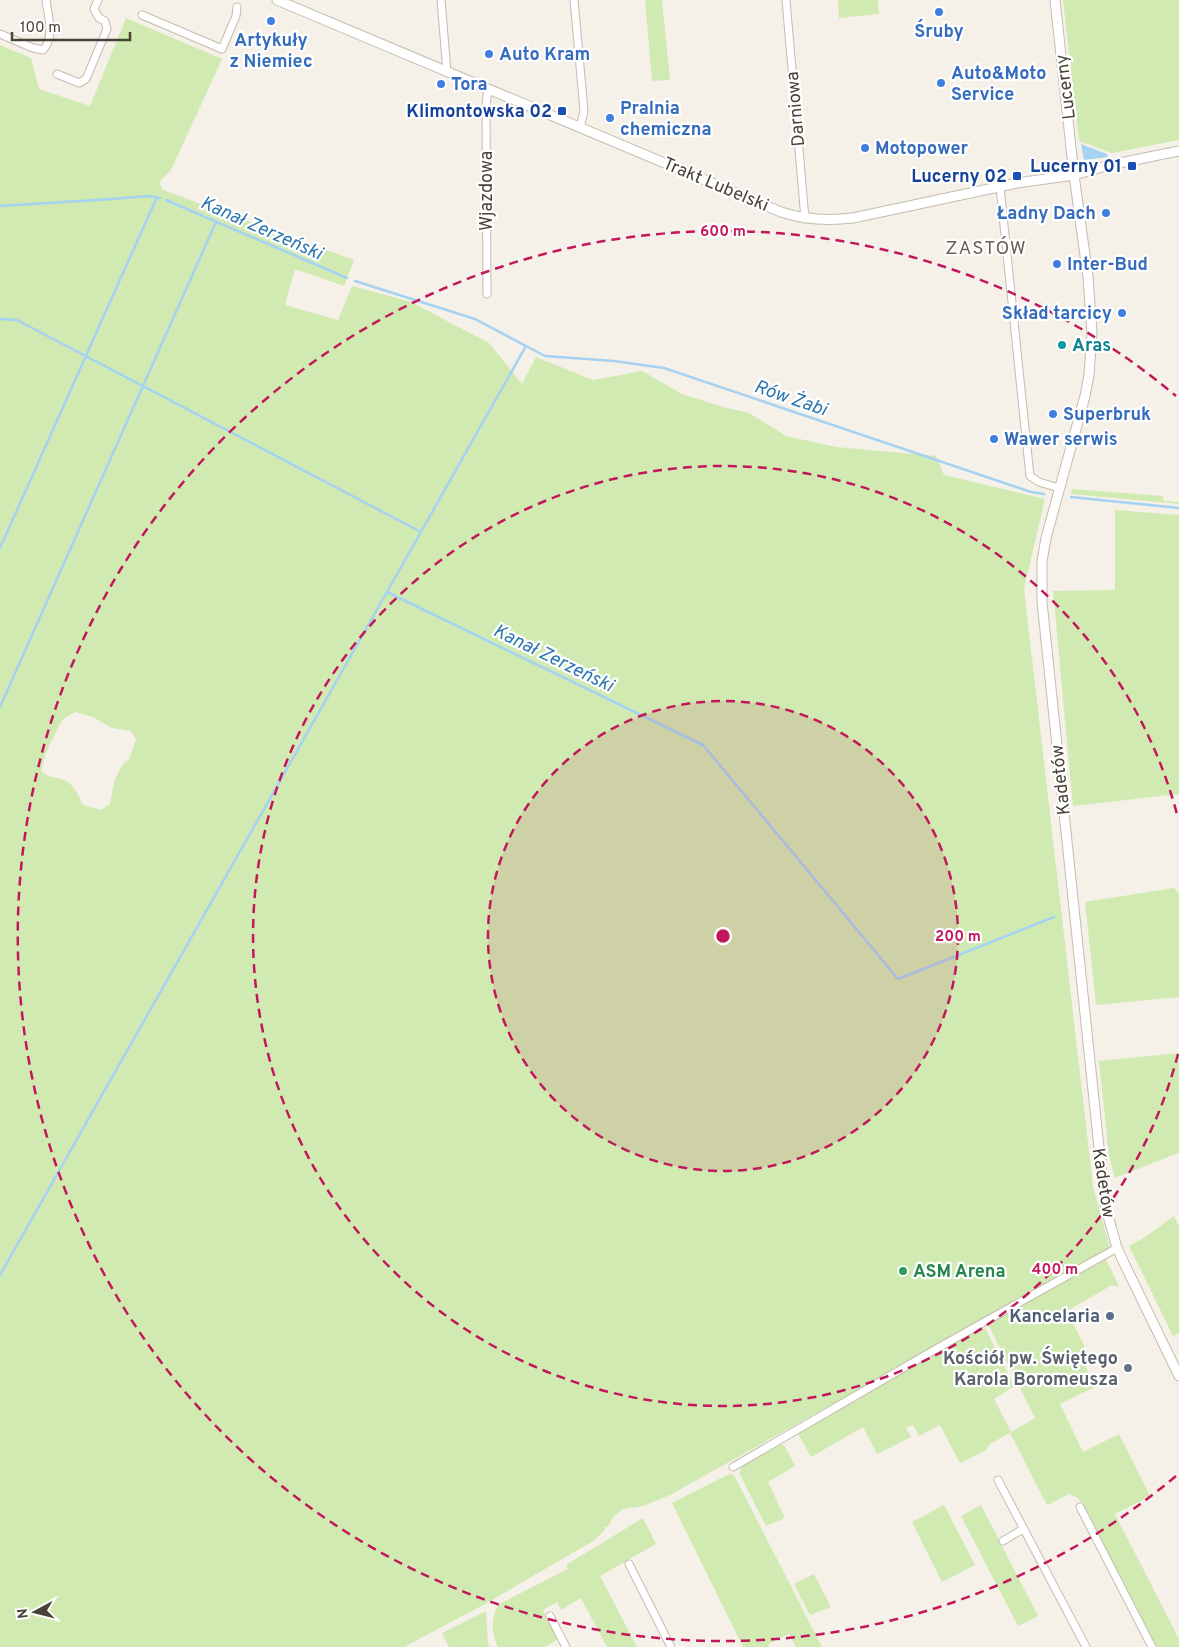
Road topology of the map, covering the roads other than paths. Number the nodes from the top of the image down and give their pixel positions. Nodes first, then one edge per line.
1 (46, 0) edge
2 (98, 0) edge
3 (277, 0) edge
4 (441, 0) edge
5 (574, 0) edge
6 (786, 0) edge
7 (1055, 0) edge
8 (237, 7) dead end
9 (142, 15) dead end
10 (0, 34) edge
11 (447, 72) junction
12 (57, 74) dead end
13 (488, 89) junction
14 (580, 127) junction
15 (1179, 151) edge
16 (1074, 175) junction
17 (1000, 187) junction
18 (805, 219) junction
19 (487, 294) dead end
20 (1059, 488) junction
21 (1117, 1248) junction
22 (1179, 1376) edge
23 (733, 1467) dead end
24 (998, 1480) dead end
25 (1080, 1507) dead end
26 (1024, 1529) junction
27 (1003, 1541) dead end
28 (629, 1564) dead end
29 (550, 1616) dead end
30 (566, 1647) edge
31 (671, 1647) edge
32 (1086, 1647) edge
33 (1152, 1647) edge

1 - 10 street
2 - 12 street
3 - 11 street, Trakt Lubelski
4 - 11 street
5 - 14 street
6 - 18 street, Darniowa
7 - 16 street, Lucerny
8 - 9 street
11 - 13 street, Trakt Lubelski
13 - 14 street, Trakt Lubelski
13 - 19 street, Wjazdowa
14 - 18 street, Trakt Lubelski
15 - 16 street, Trakt Lubelski
16 - 17 street, Trakt Lubelski
16 - 20 street, Kadetów
17 - 18 street, Trakt Lubelski
17 - 20 street
20 - 21 street, Kadetów
21 - 22 street, Kadetów
21 - 23 street
24 - 26 street
25 - 33 street
26 - 27 street
26 - 32 street
28 - 31 street
29 - 30 street

